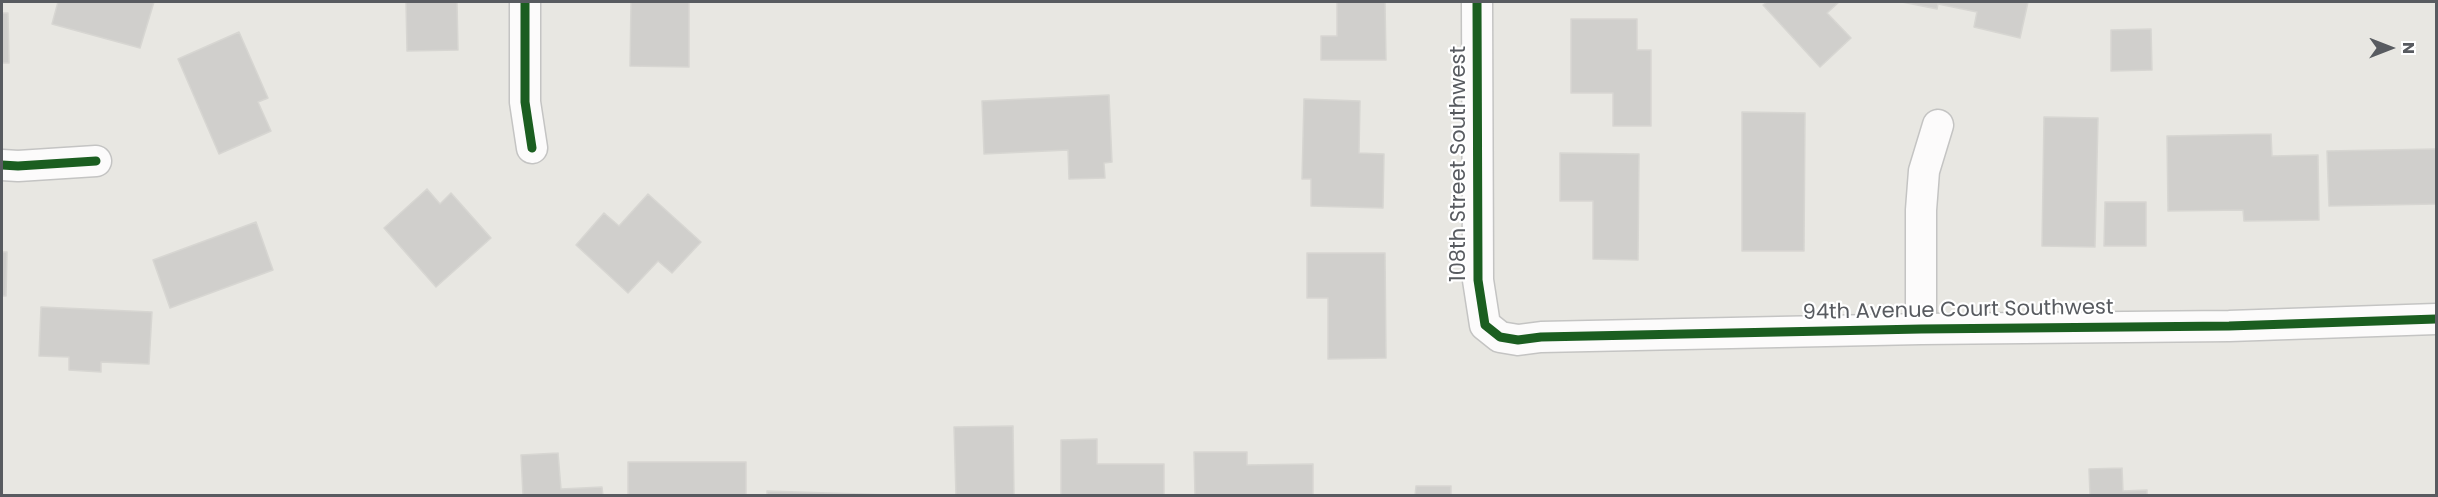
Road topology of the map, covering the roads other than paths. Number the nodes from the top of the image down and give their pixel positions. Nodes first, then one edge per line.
1 (525, 2) edge
2 (1477, 2) edge
3 (1938, 125) dead end
4 (532, 148) dead end
5 (96, 160) dead end
6 (2, 165) edge
7 (2436, 319) edge
8 (1485, 325) joint
9 (1921, 328) junction

1 - 4 street
2 - 8 street, 108th Street Southwest
3 - 9 street
5 - 6 street
7 - 9 street, 94th Avenue Court Southwest
8 - 9 street, 94th Avenue Court Southwest

